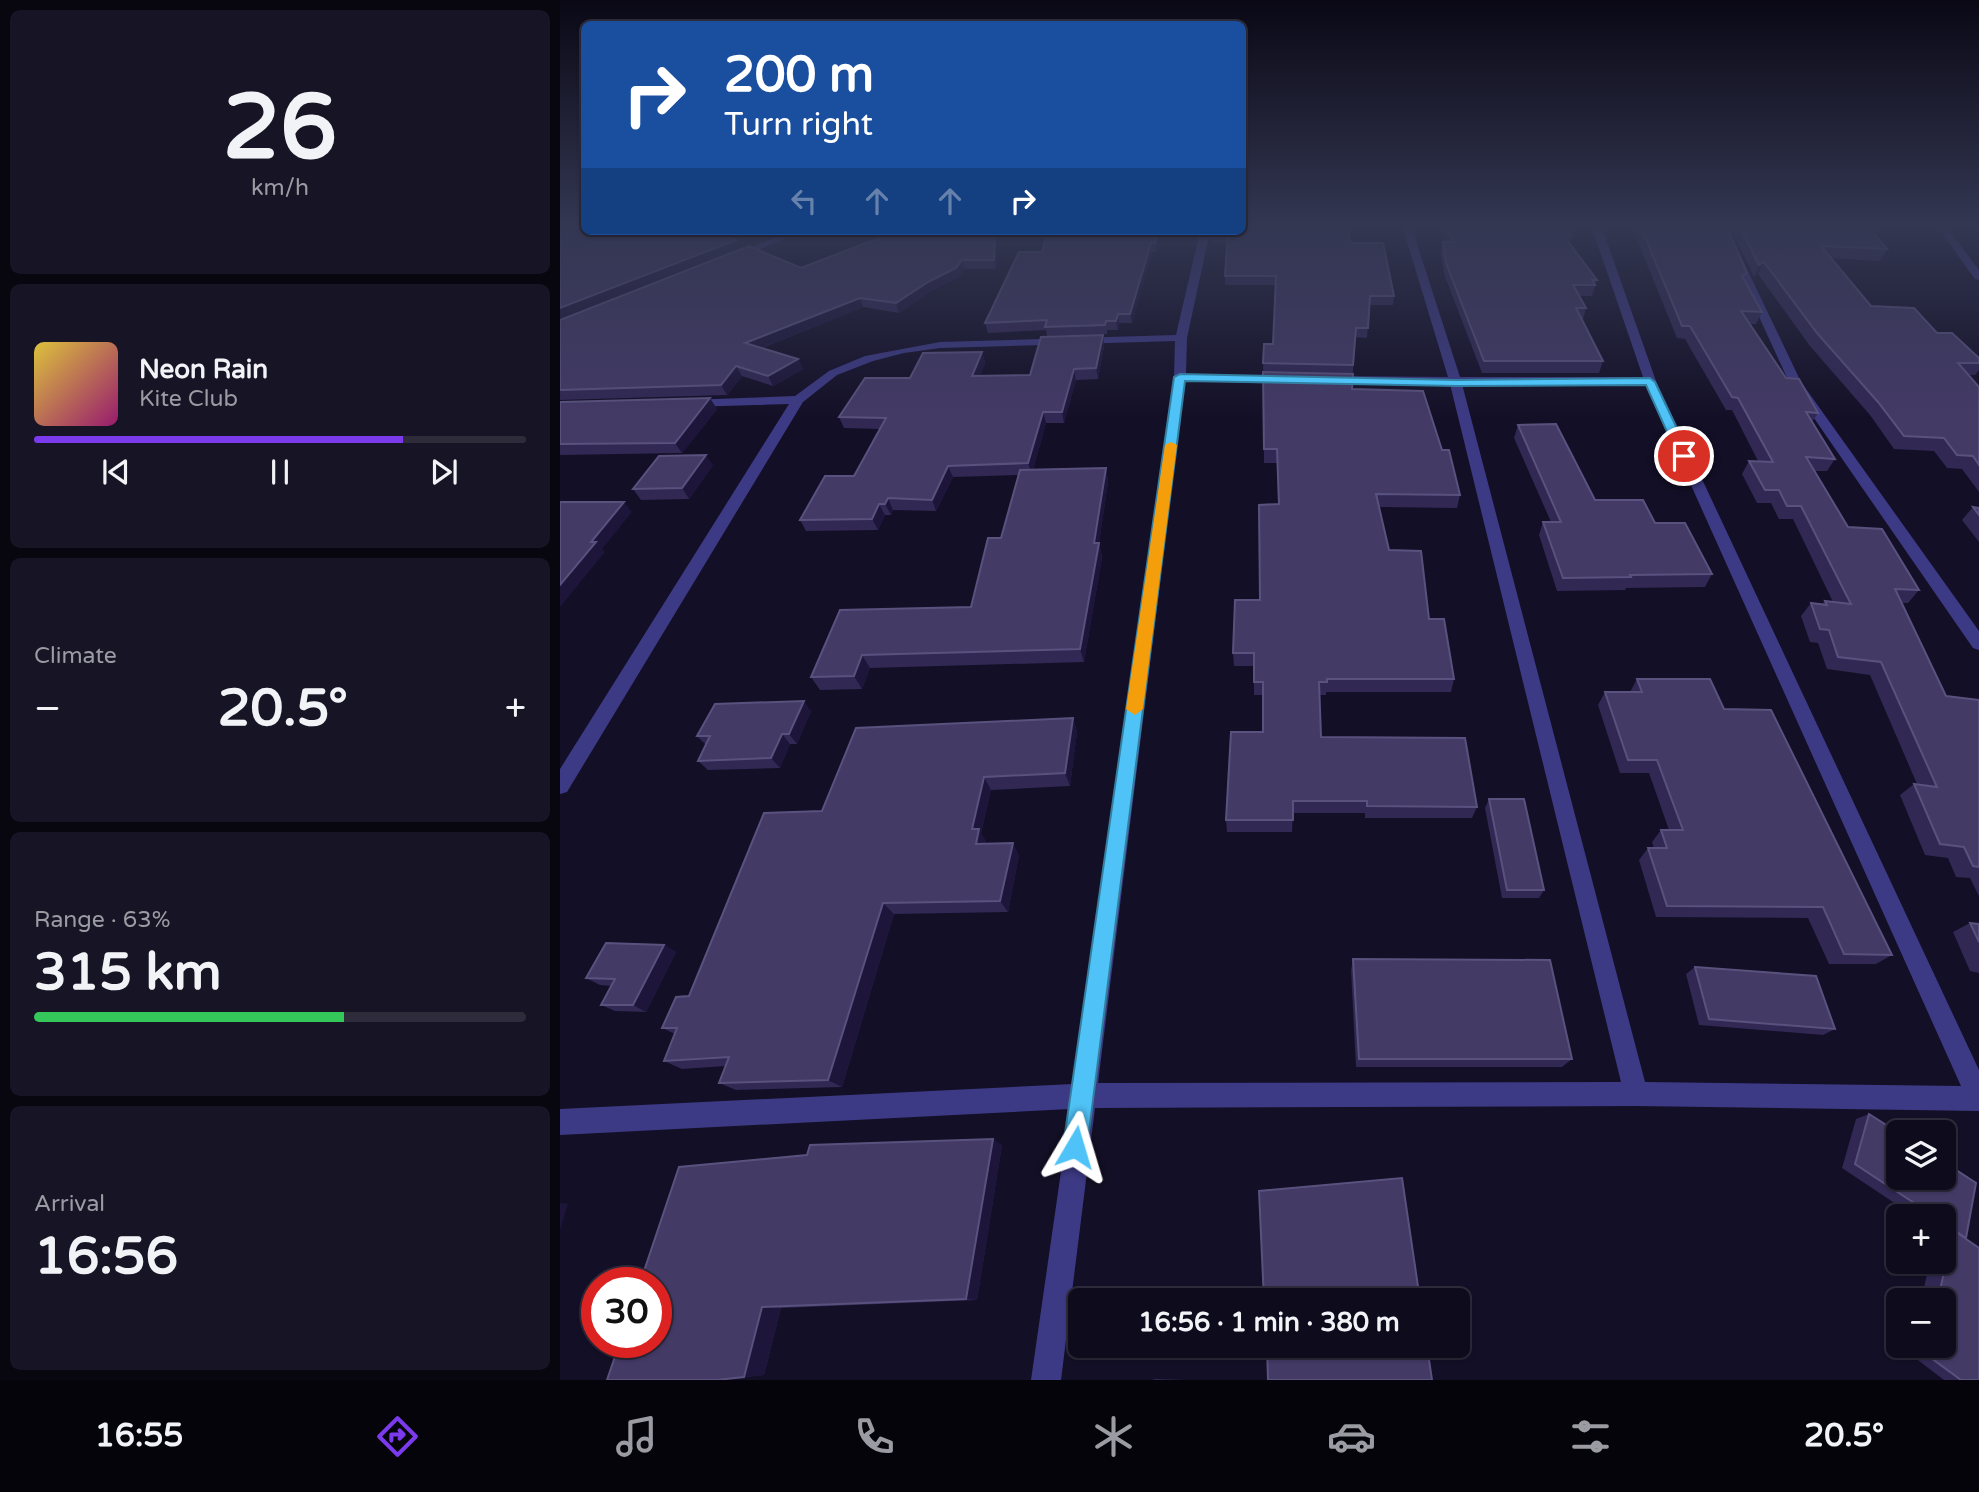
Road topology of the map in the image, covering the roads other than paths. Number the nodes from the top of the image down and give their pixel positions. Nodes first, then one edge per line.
1 (1192, 289) edge
2 (1426, 289) edge
3 (1618, 289) edge
4 (1751, 289) edge
5 (1181, 338) junction
6 (1180, 377) junction
7 (1304, 380) edge
8 (1318, 380) edge
9 (1650, 382) junction
10 (1456, 383) junction
11 (799, 400) junction
12 (678, 404) edge
13 (1979, 644) edge
14 (560, 786) edge
15 (1636, 1094) junction
16 (1082, 1096) junction
17 (1979, 1098) edge
18 (560, 1122) edge
19 (1046, 1380) edge

1 - 5 street
2 - 10 street
3 - 9 street
4 - 13 street
5 - 6 street
5 - 11 street
6 - 7 street
6 - 16 street
8 - 10 street
9 - 10 street
9 - 17 street
10 - 15 street
11 - 12 street
11 - 14 street
15 - 16 street
15 - 17 street
16 - 18 street
16 - 19 street

